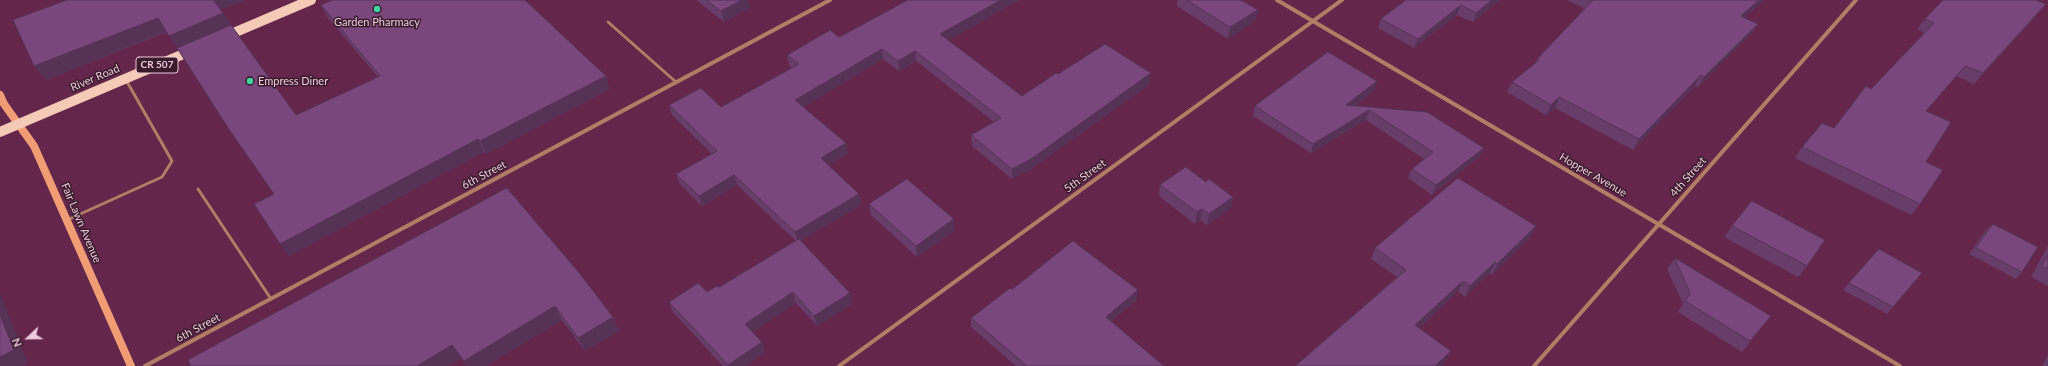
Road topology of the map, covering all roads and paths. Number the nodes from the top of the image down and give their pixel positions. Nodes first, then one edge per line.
1 (830, 0) edge
2 (1277, 0) edge
3 (1342, 0) edge
4 (1856, 0) edge
5 (304, 1) edge
6 (1313, 21) junction
7 (608, 22) dead end
8 (217, 40) edge
9 (203, 46) edge
10 (126, 78) junction
11 (676, 82) junction
12 (0, 96) edge
13 (18, 124) junction
14 (0, 132) edge
15 (198, 189) dead end
16 (67, 220) junction
17 (1658, 224) junction
18 (270, 299) junction
19 (131, 366) edge
20 (145, 366) edge
21 (839, 366) edge
22 (1534, 366) edge
23 (1900, 366) edge

1 - 11 street, 6th Street
2 - 6 street, Hopper Avenue
3 - 6 street, 5th Street
4 - 17 street, 4th Street
5 - 8 main road
6 - 17 street, Hopper Avenue
6 - 21 street, 5th Street
7 - 11 lane
9 - 10 main road, River Road / CR 507
10 - 13 main road, River Road / CR 507
10 - 16 lane
11 - 18 street, 6th Street
12 - 13 main road, Fair Lawn Avenue
13 - 14 main road, River Road / CR 507
13 - 16 main road, Fair Lawn Avenue
15 - 18 lane
16 - 19 main road, Fair Lawn Avenue
17 - 22 street, 4th Street
17 - 23 street, Hopper Avenue
18 - 20 street, 6th Street

